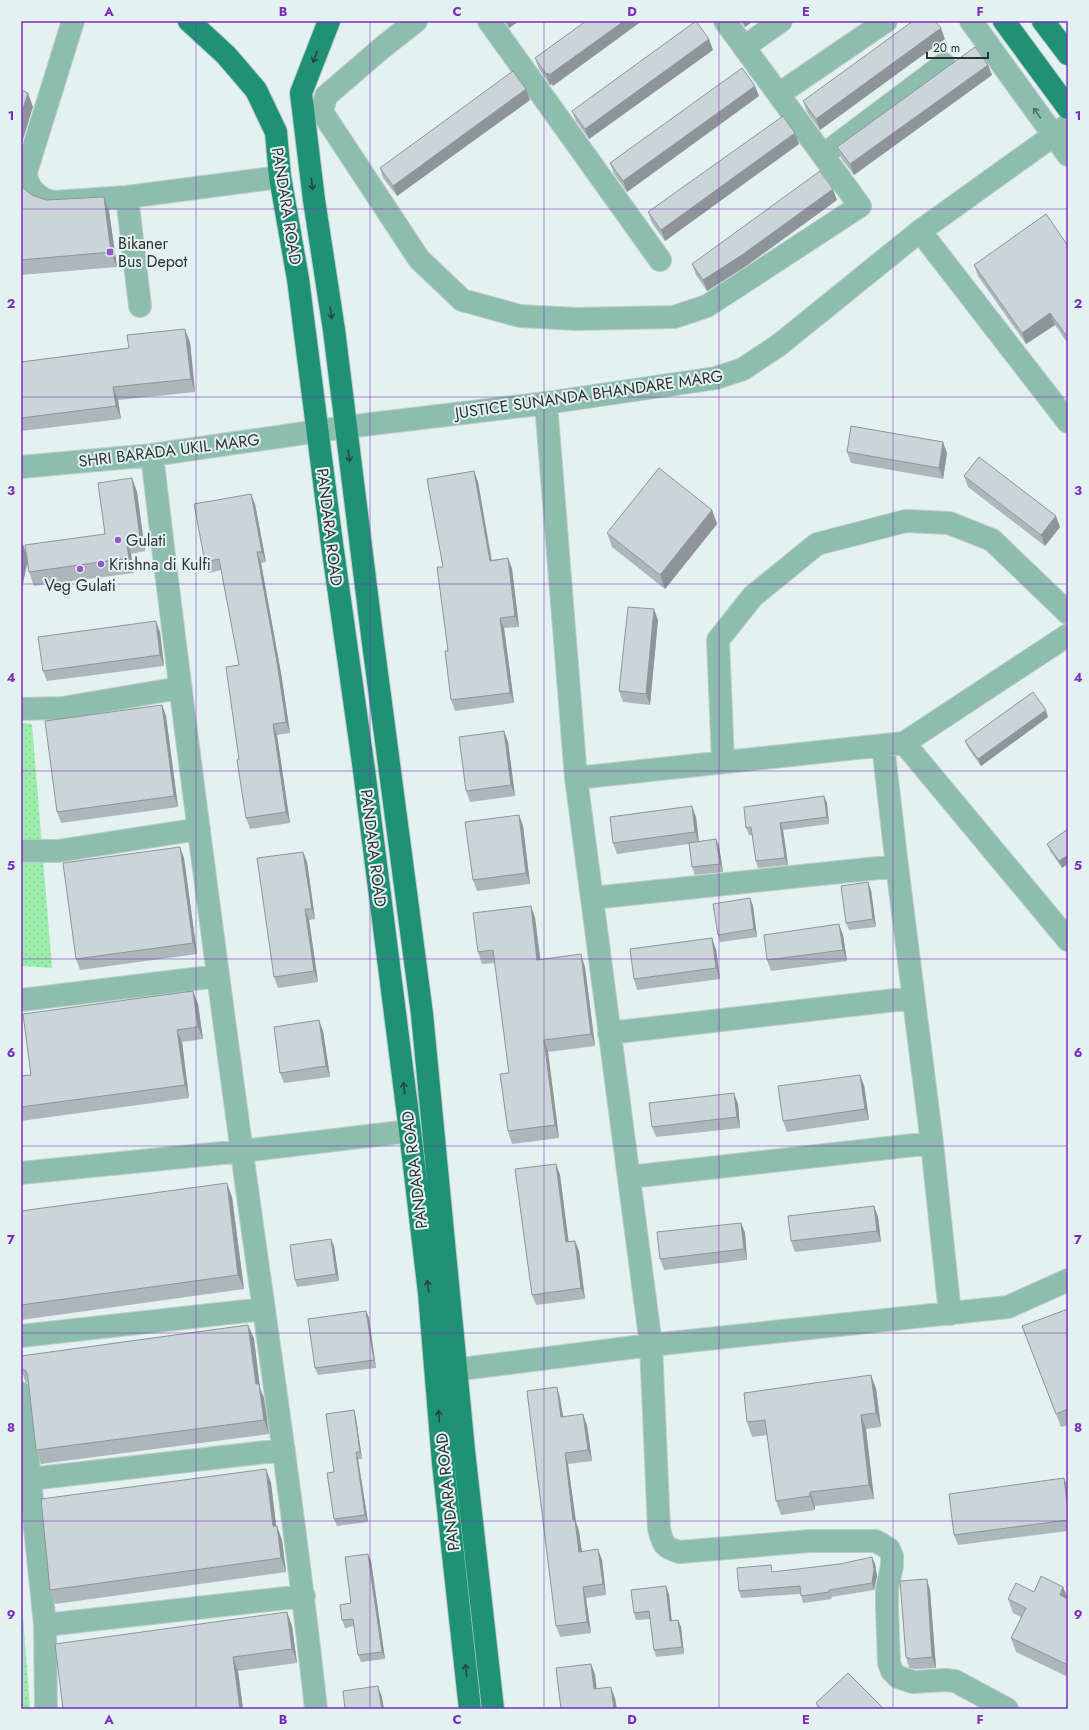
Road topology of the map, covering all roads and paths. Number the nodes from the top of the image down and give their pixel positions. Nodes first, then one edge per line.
1 (73, 21) edge
2 (189, 21) edge
3 (329, 21) edge
4 (416, 21) edge
5 (490, 21) edge
6 (725, 21) edge
7 (781, 21) edge
8 (886, 21) edge
9 (971, 21) edge
10 (1004, 21) edge
11 (1043, 21) edge
12 (744, 47) junction
13 (1068, 54) edge
14 (944, 64) dead end
15 (778, 94) junction
16 (1068, 108) edge
17 (1061, 131) edge
18 (823, 155) junction
19 (1068, 155) edge
20 (280, 177) junction
21 (127, 197) junction
22 (920, 231) junction
23 (660, 260) dead end
24 (140, 306) dead end
25 (546, 403) junction
26 (1068, 422) edge
27 (346, 427) junction
28 (318, 430) junction
29 (152, 455) junction
30 (21, 467) edge
31 (1068, 613) edge
32 (1068, 635) edge
33 (180, 688) junction
34 (21, 709) edge
35 (894, 744) junction
36 (723, 762) junction
37 (576, 778) junction
38 (199, 829) junction
39 (21, 851) edge
40 (897, 866) junction
41 (592, 898) junction
42 (1067, 936) edge
43 (218, 976) junction
44 (913, 998) junction
45 (21, 1000) edge
46 (609, 1033) junction
47 (410, 1131) junction
48 (932, 1143) junction
49 (242, 1150) junction
50 (21, 1173) edge
51 (629, 1177) junction
52 (1068, 1280) edge
53 (264, 1308) junction
54 (950, 1314) junction
55 (21, 1336) edge
56 (651, 1345) junction
57 (446, 1370) junction
58 (21, 1392) edge
59 (284, 1450) junction
60 (30, 1479) junction
61 (304, 1596) junction
62 (45, 1625) junction
63 (46, 1709) edge
64 (316, 1709) edge
65 (470, 1709) edge
66 (494, 1709) edge
67 (1007, 1709) edge

1 - 21 street
2 - 20 main road, PANDARA ROAD
3 -> 27 main road, PANDARA ROAD
4 - 18 street
5 - 23 street
6 - 12 street
7 - 12 street
8 - 15 street
17 -> 9 street
10 - 16 main road
11 - 13 main road
12 - 15 street
14 - 18 street
15 - 18 street
17 - 19 street
17 - 22 street, JUSTICE SUNANDA BHANDARE MARG
20 - 21 street
20 - 28 main road, PANDARA ROAD
21 - 24 street
22 - 25 street, JUSTICE SUNANDA BHANDARE MARG
22 - 26 street
25 - 27 street, JUSTICE SUNANDA BHANDARE MARG
25 - 37 street
27 - 28 street, JUSTICE SUNANDA BHANDARE MARG
27 -> 57 main road, PANDARA ROAD
28 - 29 street, SHRI BARADA UKIL MARG
47 -> 28 main road, PANDARA ROAD
29 - 30 street, SHRI BARADA UKIL MARG
29 - 33 street
31 - 36 street
32 - 35 street
33 - 34 street
33 - 38 street
35 - 36 street
35 - 40 street
35 - 42 street
36 - 37 street
37 - 41 street
38 - 39 street
38 - 43 street
40 - 41 street
40 - 44 street
41 - 46 street
43 - 45 street
43 - 49 street
44 - 46 street
44 - 48 street
46 - 51 street
47 - 49 street
57 -> 47 main road, PANDARA ROAD
48 - 51 street
48 - 54 street
49 - 50 street
49 - 53 street
51 - 56 street
52 - 54 street
53 - 55 street
53 - 59 street
54 - 56 street
56 - 57 street
56 - 67 street
65 -> 57 main road, PANDARA ROAD
57 - 66 main road, PANDARA ROAD
58 - 60 street
59 - 60 street
59 - 61 street
60 - 62 street
61 - 62 street
61 - 64 street
62 - 63 street

